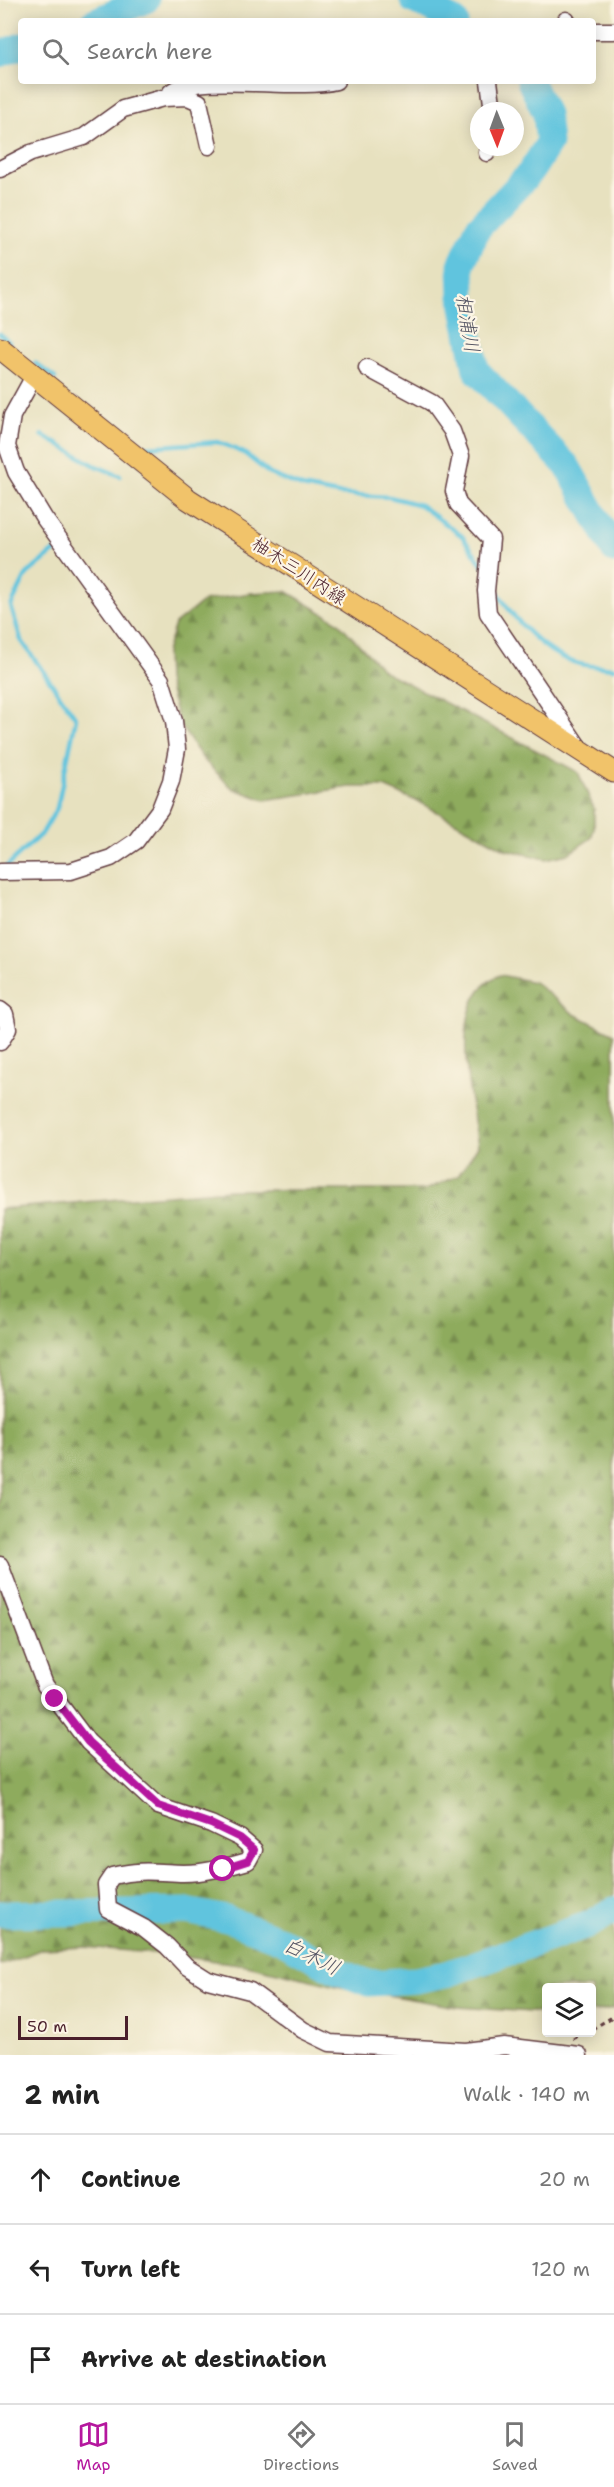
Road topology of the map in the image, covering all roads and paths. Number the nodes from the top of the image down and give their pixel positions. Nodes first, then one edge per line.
1 (596, 32) edge
2 (614, 32) edge
3 (202, 84) edge
4 (489, 84) edge
5 (164, 98) junction
6 (492, 102) edge
7 (209, 146) dead end
8 (0, 170) edge
9 (0, 348) edge
10 (367, 368) dead end
11 (34, 376) junction
12 (582, 752) junction
13 (614, 772) edge
14 (0, 872) edge
15 (0, 1010) edge
16 (0, 1042) edge
17 (0, 1565) edge
18 (614, 2016) edge
19 (596, 2026) edge
20 (579, 2055) edge

1 - 2 street
3 - 5 street
4 - 6 street
5 - 7 street
5 - 8 street
9 - 11 main road, 柚木三川内線
10 - 12 street
11 - 12 main road, 柚木三川内線
11 - 14 street
12 - 13 main road, 柚木三川内線
15 - 16 street
17 - 20 street
18 - 19 path

